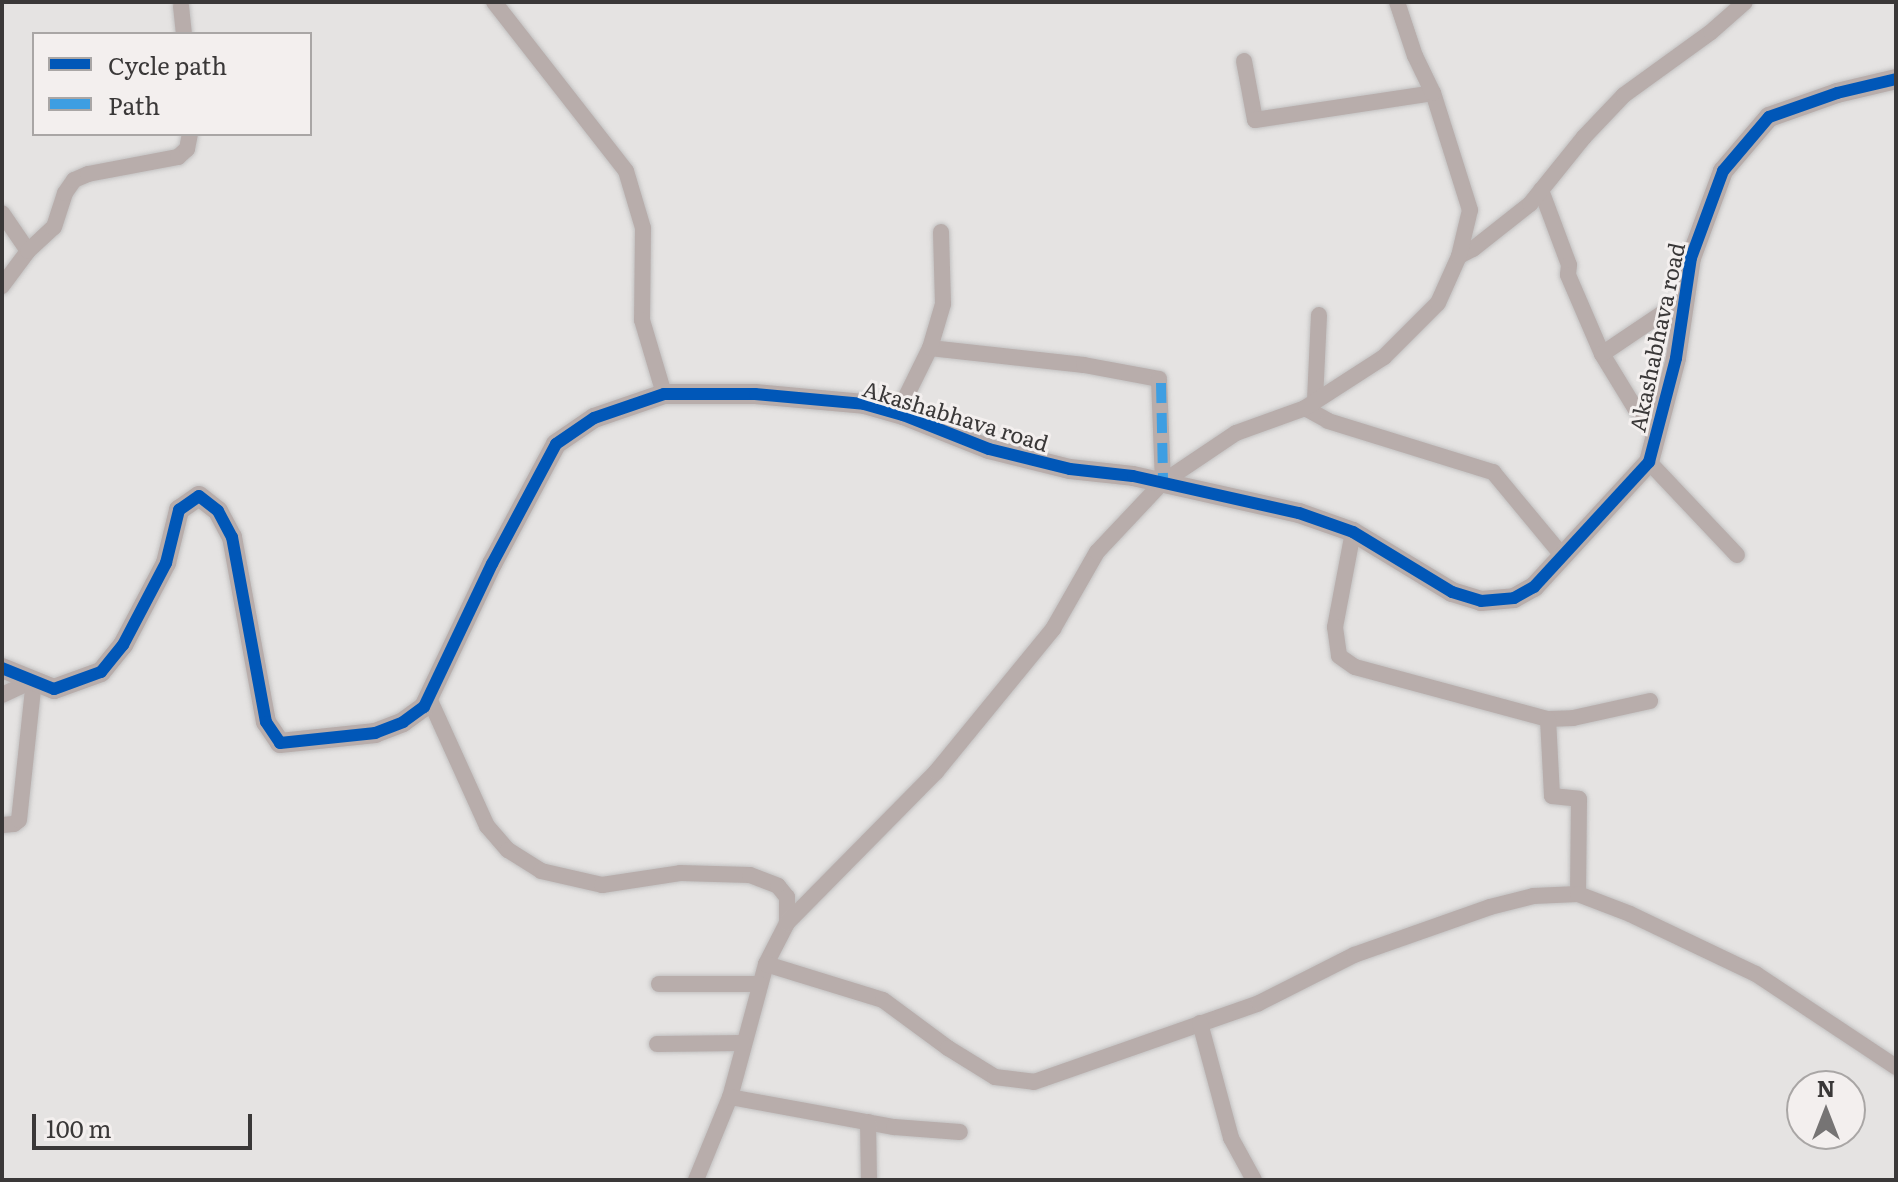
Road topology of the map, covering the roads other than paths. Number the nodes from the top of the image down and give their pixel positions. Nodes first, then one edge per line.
1 (494, 2) edge
2 (1397, 2) edge
3 (1745, 2) edge
4 (181, 6) dead end
5 (184, 32) edge
6 (1244, 61) dead end
7 (1896, 79) edge
8 (1433, 93) junction
9 (190, 136) edge
10 (1541, 190) junction
11 (2, 213) edge
12 (941, 232) dead end
13 (28, 251) junction
14 (1459, 256) junction
15 (2, 286) edge
16 (1685, 298) junction
17 (1319, 315) dead end
18 (930, 348) junction
19 (1602, 354) junction
20 (664, 394) junction
21 (1310, 404) junction
22 (898, 413) junction
23 (1659, 425) junction
24 (1649, 462) junction
25 (1163, 482) junction
26 (1353, 532) junction
27 (1561, 554) junction
28 (1737, 555) dead end
29 (2, 668) edge
30 (34, 680) junction
31 (2, 695) edge
32 (428, 696) junction
33 (1650, 701) dead end
34 (1548, 719) junction
35 (2, 825) edge
36 (1578, 894) junction
37 (787, 923) junction
38 (766, 964) junction
39 (659, 984) dead end
40 (760, 984) junction
41 (1200, 1023) junction
42 (743, 1043) junction
43 (657, 1044) dead end
44 (1896, 1067) edge
45 (730, 1097) junction
46 (868, 1122) junction
47 (960, 1132) dead end
48 (696, 1180) edge
49 (869, 1180) edge
50 (1254, 1180) edge

1 - 20 street
2 - 8 street
3 - 10 street
4 - 5 street
6 - 8 street
7 - 16 street, Akashabhava road
8 - 14 street
9 - 13 street
10 - 14 street
10 - 19 street
11 - 13 street
12 - 18 street
13 - 15 street
14 - 21 street
16 - 19 street
16 - 23 street, Akashabhava road
17 - 21 street
18 - 22 street
18 - 25 street
19 - 23 street
20 - 22 street, Akashabhava road
20 - 32 street, Akashabhava road
21 - 25 street
21 - 27 street
22 - 25 street, Akashabhava road
23 - 24 street, Akashabhava road
24 - 27 street, Akashabhava road
24 - 28 street
25 - 26 street, Akashabhava road
25 - 37 street
26 - 27 street, Akashabhava road
26 - 34 street
29 - 30 street, Akashabhava road
30 - 31 street
30 - 32 street, Akashabhava road
30 - 35 street
32 - 37 street
33 - 34 street
34 - 36 street
36 - 41 street
36 - 44 street
37 - 38 street
38 - 40 street
38 - 41 street
39 - 40 street
40 - 42 street
41 - 50 street
42 - 43 street
42 - 45 street
45 - 46 street
45 - 48 street
46 - 47 street
46 - 49 street

